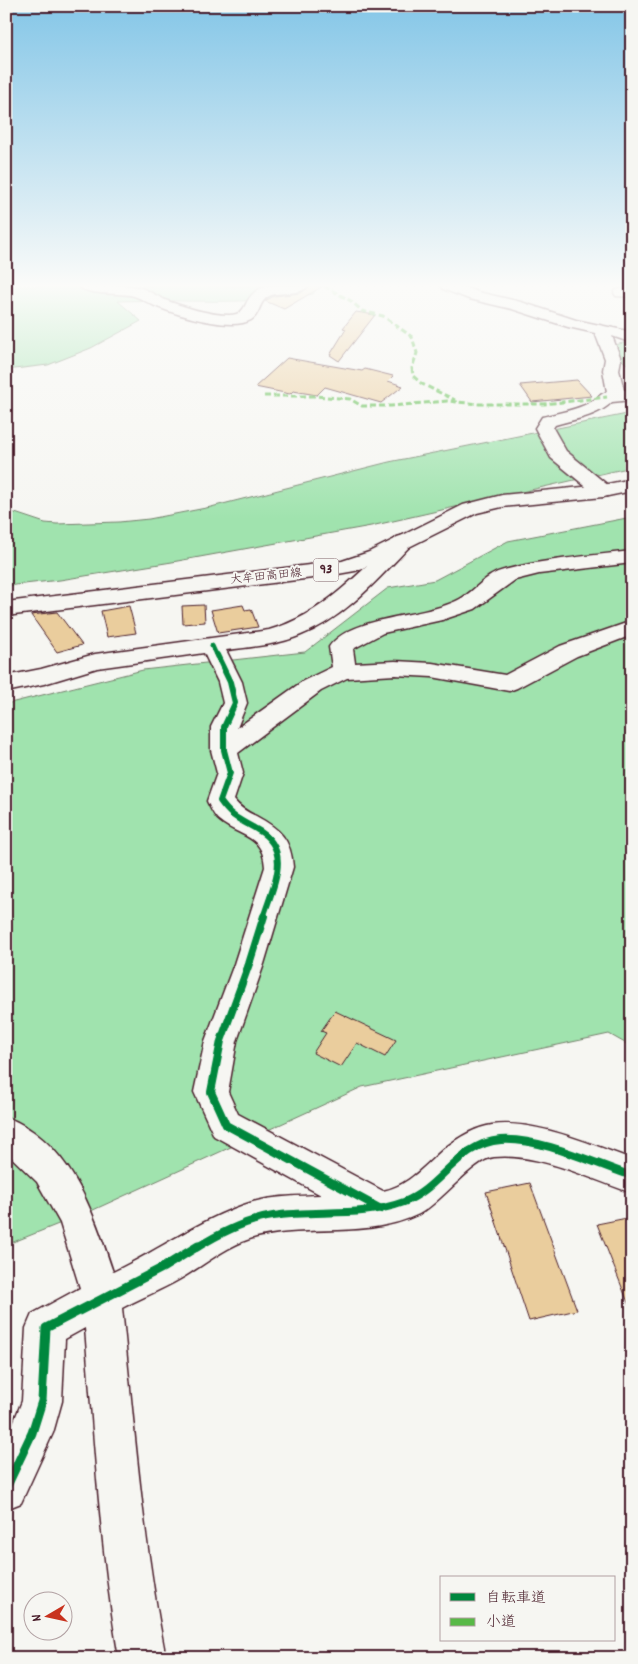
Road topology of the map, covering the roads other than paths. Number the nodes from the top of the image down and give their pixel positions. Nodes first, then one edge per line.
1 (612, 364) edge
2 (624, 395) edge
3 (632, 485) edge
4 (603, 491) junction
5 (404, 542) junction
6 (632, 557) edge
7 (6, 609) edge
8 (632, 628) edge
9 (212, 646) junction
10 (342, 671) junction
11 (6, 684) edge
12 (224, 750) junction
13 (6, 1133) edge
14 (632, 1176) edge
15 (381, 1209) junction
16 (102, 1297) junction
17 (6, 1488) edge
18 (143, 1658) edge

1 - 2 street
2 - 4 street
3 - 4 street, 大牟田高田線 / 93
4 - 5 street, 大牟田高田線 / 93
5 - 7 street, 大牟田高田線 / 93
5 - 9 street
6 - 10 street
8 - 10 street
9 - 11 street
9 - 12 street
10 - 12 street
12 - 15 street
13 - 16 street
14 - 15 street
15 - 16 street
16 - 17 street
16 - 18 street

